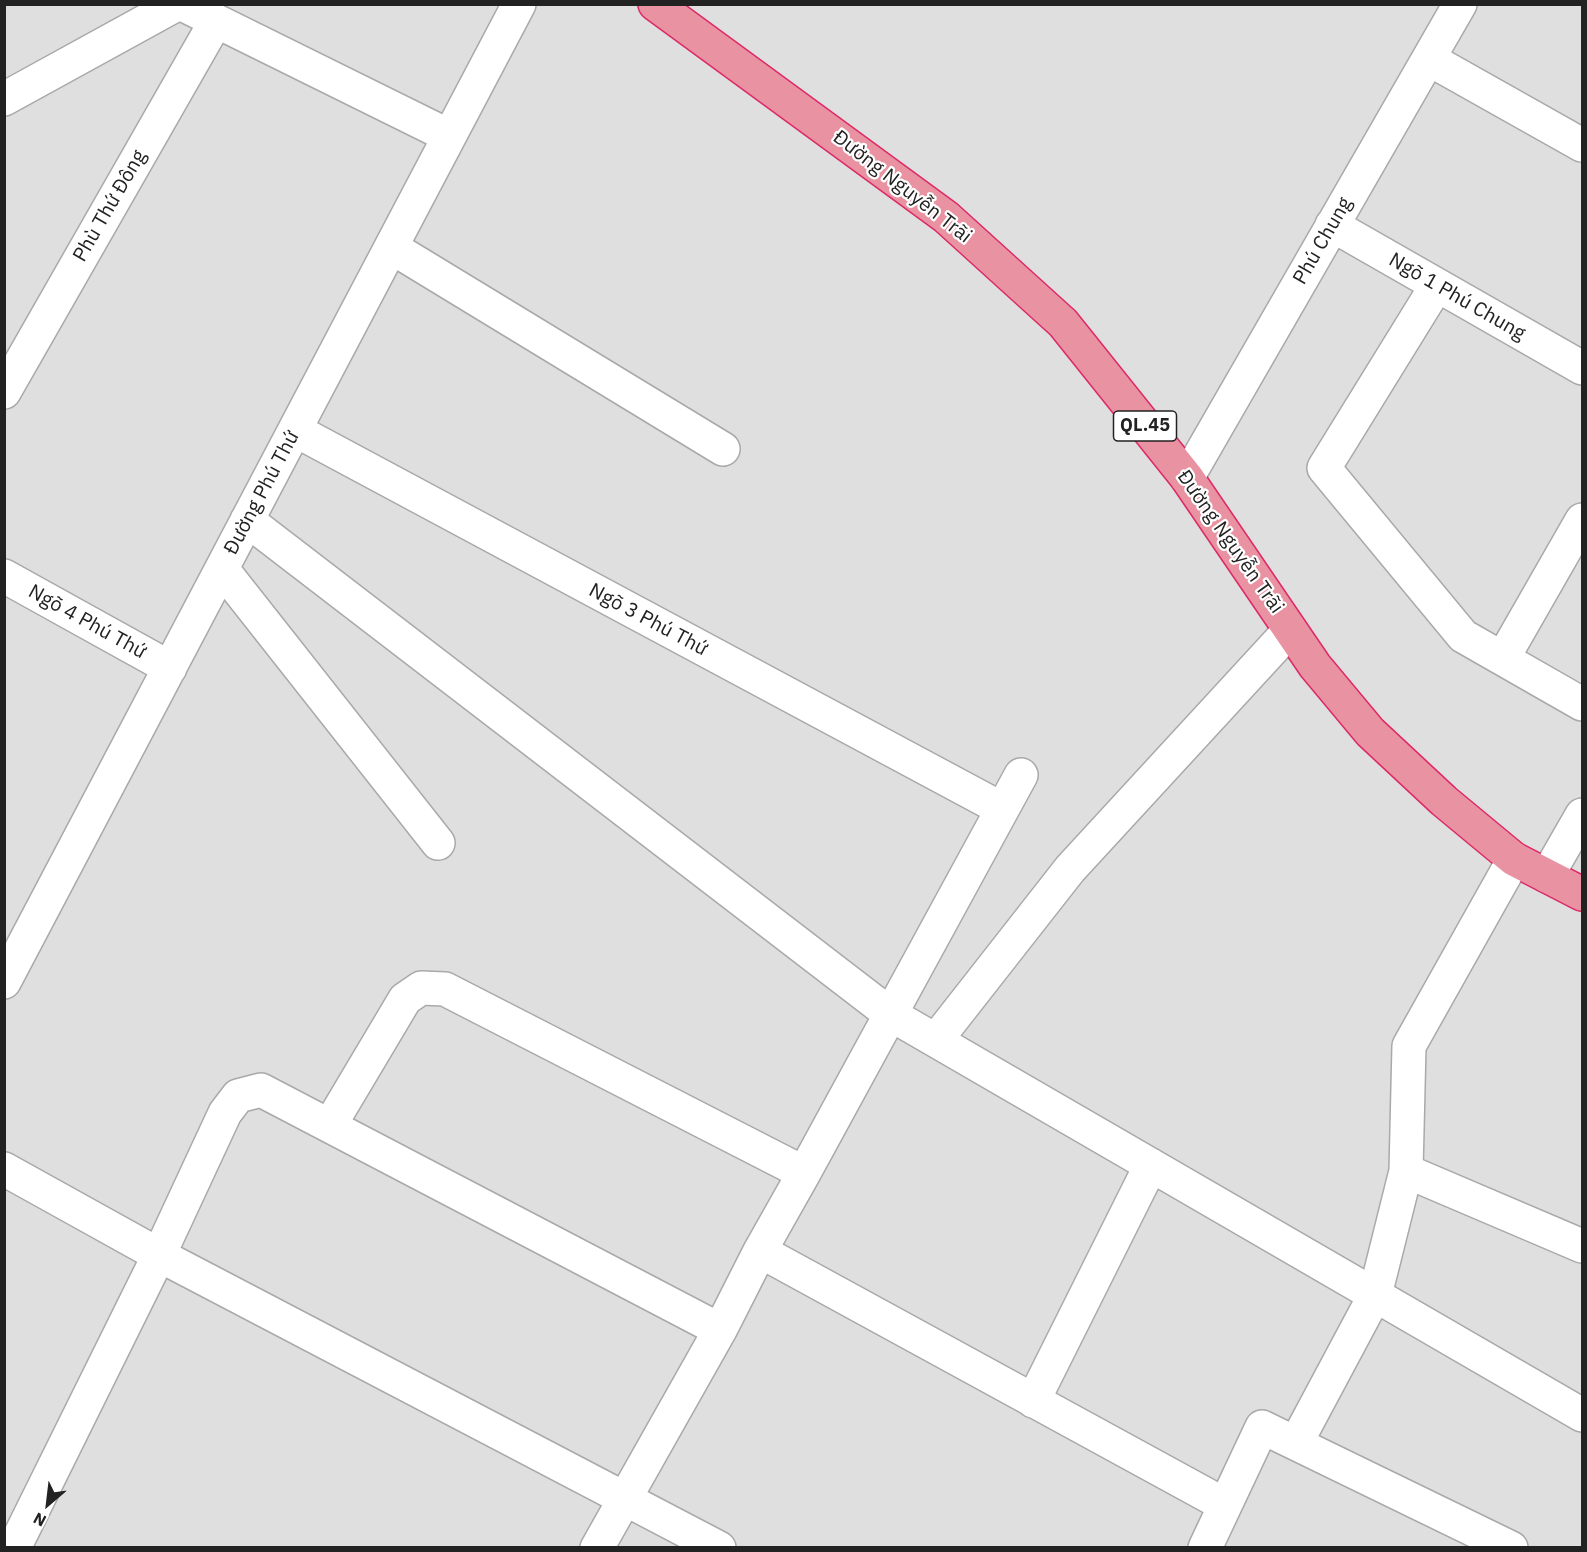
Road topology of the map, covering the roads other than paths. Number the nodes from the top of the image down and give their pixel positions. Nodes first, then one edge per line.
1 (177, 4) edge
2 (182, 4) edge
3 (519, 4) edge
4 (655, 4) edge
5 (1460, 4) edge
6 (216, 21) junction
7 (1429, 58) junction
8 (4, 99) edge
9 (449, 136) junction
10 (1582, 145) edge
11 (1332, 225) junction
12 (391, 247) junction
13 (1437, 285) junction
14 (1582, 368) edge
15 (4, 392) edge
16 (295, 430) junction
17 (723, 449) dead end
18 (1187, 478) junction
19 (247, 520) junction
20 (1582, 520) edge
21 (222, 569) junction
22 (4, 576) edge
23 (1290, 630) junction
24 (1503, 658) junction
25 (170, 668) junction
26 (1582, 704) edge
27 (1021, 775) dead end
28 (1002, 809) junction
29 (1582, 815) edge
30 (438, 843) dead end
31 (1514, 859) junction
32 (1546, 876) junction
33 (1582, 894) edge
34 (4, 982) edge
35 (890, 1014) junction
36 (936, 1040) junction
37 (330, 1125) junction
38 (1151, 1165) junction
39 (4, 1169) edge
40 (1407, 1171) junction
41 (804, 1173) junction
42 (1582, 1246) edge
43 (760, 1251) junction
44 (159, 1255) junction
45 (1375, 1295) junction
46 (720, 1330) junction
47 (1033, 1401) junction
48 (1582, 1415) edge
49 (1296, 1443) junction
50 (625, 1497) junction
51 (1225, 1505) junction
52 (14, 1548) edge
53 (597, 1548) edge
54 (719, 1548) edge
55 (1205, 1548) edge
56 (1511, 1548) edge

1 - 8 street
2 - 6 street
3 - 9 street, Đường Phú Thứ
4 - 18 highway, Đường Nguyễn Trãi / QL.45
5 - 7 street, Phú Chung
6 - 9 street
6 - 15 street, Phù Thứ Đông
7 - 10 street
7 - 11 street, Phú Chung
9 - 12 street, Đường Phú Thứ
11 - 13 street, Ngõ 1 Phú Chung
11 - 18 street, Phú Chung
12 - 16 street, Đường Phú Thứ
12 - 17 street
13 - 14 street, Ngõ 1 Phú Chung
13 - 24 street
16 - 19 street, Đường Phú Thứ
16 - 28 street, Ngõ 3 Phú Thứ
18 - 23 highway, Đường Nguyễn Trãi / QL.45
19 - 21 street, Đường Phú Thứ
19 - 35 street
20 - 24 street
21 - 25 street, Đường Phú Thứ
21 - 30 street
22 - 25 street, Ngõ 4 Phú Thứ
23 - 31 highway, Đường Nguyễn Trãi / QL.45
23 - 36 street
24 - 26 street
25 - 34 street, Đường Phú Thứ
27 - 28 street
28 - 35 street
29 - 32 street
31 - 32 highway, Đường Nguyễn Trãi / QL.45
31 - 40 street
32 - 33 highway, Đường Nguyễn Trãi / QL.45
35 - 36 street
35 - 41 street
36 - 38 street
37 - 41 street
37 - 44 street
37 - 46 street
38 - 45 street
38 - 47 street
39 - 44 street
40 - 42 street
40 - 45 street
41 - 43 street
43 - 46 street
43 - 47 street
44 - 50 street
44 - 52 street
45 - 48 street
45 - 49 street
46 - 50 street
47 - 51 street
49 - 51 street
49 - 56 street
50 - 53 street
50 - 54 street
51 - 55 street

